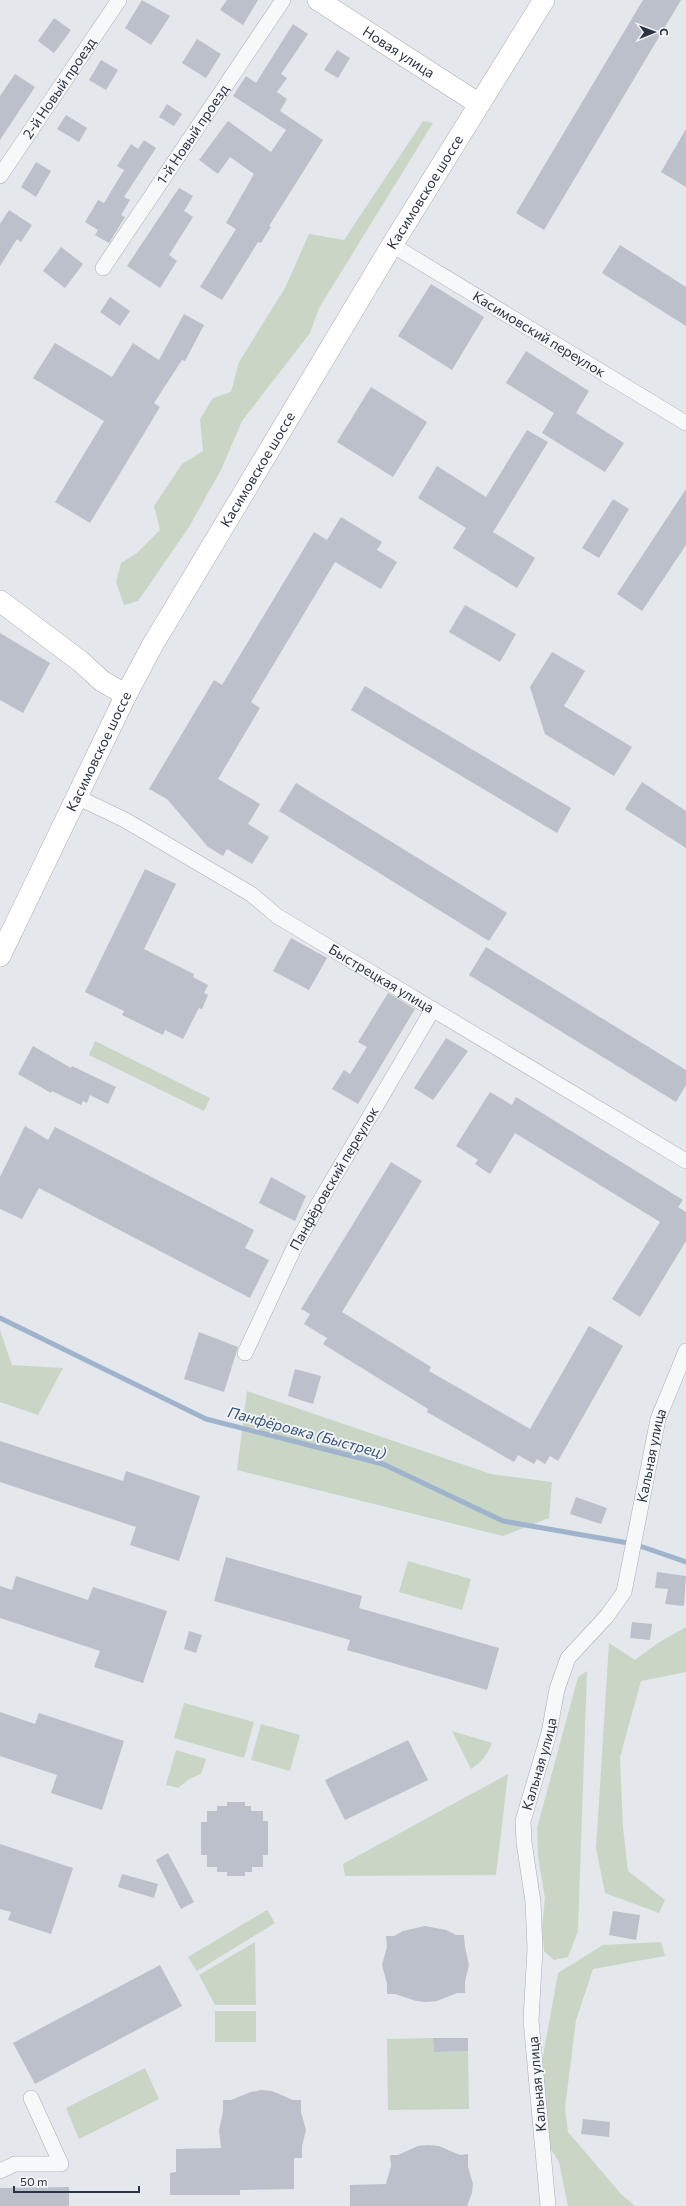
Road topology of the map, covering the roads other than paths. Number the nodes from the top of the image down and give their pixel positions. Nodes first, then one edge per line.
1 (119, 0) edge
2 (283, 0) edge
3 (318, 0) edge
4 (544, 0) edge
5 (479, 104) junction
6 (0, 176) edge
7 (392, 245) junction
8 (103, 268) dead end
9 (686, 423) edge
10 (0, 601) edge
11 (126, 695) junction
12 (77, 797) junction
13 (0, 956) edge
14 (433, 1009) junction
15 (686, 1161) edge
16 (686, 1351) edge
17 (245, 1353) dead end
18 (31, 2098) dead end
19 (0, 2171) edge
20 (548, 2206) edge

1 - 6 street, 2-й Новый проезд
2 - 8 street, 1-й Новый проезд
3 - 5 main road, Новая улица
4 - 5 main road, Касимовское шоссе
5 - 7 main road, Касимовское шоссе
7 - 9 street, Касимовский переулок
7 - 11 main road, Касимовское шоссе
10 - 11 main road
11 - 12 main road, Касимовское шоссе
12 - 13 main road, Касимовское шоссе
12 - 14 street, Быстрецкая улица
14 - 15 street, Быстрецкая улица
14 - 17 street, Панфёровский переулок
16 - 20 street, Кальная улица
18 - 19 street

